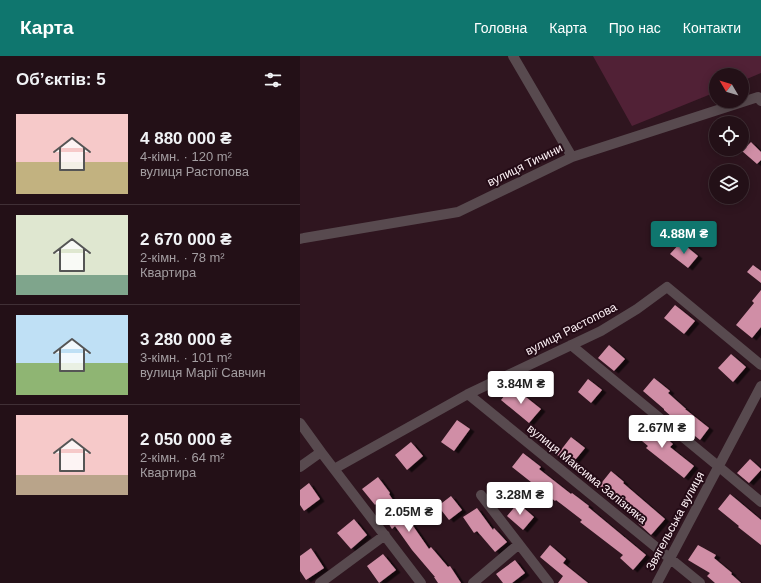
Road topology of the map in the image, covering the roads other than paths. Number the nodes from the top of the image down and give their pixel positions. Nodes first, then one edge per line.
1 (513, 56) edge
2 (759, 99) edge
3 (572, 157) junction
4 (300, 239) edge
5 (571, 345) junction
6 (761, 365) edge
7 (761, 386) edge
8 (468, 394) junction
9 (300, 423) edge
10 (321, 452) junction
11 (718, 466) junction
12 (300, 467) edge
13 (334, 468) junction
14 (480, 496) dead end
15 (761, 502) edge
16 (385, 535) junction
17 (519, 544) junction
18 (670, 558) junction
19 (320, 583) edge
20 (421, 583) edge
21 (472, 583) edge
22 (549, 583) edge
23 (657, 583) edge
24 (700, 583) edge

1 - 3 street
2 - 3 street, вулиця Тичини
3 - 4 street, вулиця Тичини
5 - 6 street, вулиця Растопова
5 - 8 street, вулиця Растопова
5 - 11 street
7 - 11 street, Звягельська вулиця
8 - 13 street, вулиця Растопова
8 - 18 street, вулиця Максима Залізняка
9 - 10 street
10 - 12 street
10 - 13 street
11 - 15 street
11 - 18 street, Звягельська вулиця
13 - 16 street
14 - 17 street
16 - 19 street
16 - 20 street
17 - 21 street
17 - 22 street
18 - 23 street, Звягельська вулиця
18 - 24 street, вулиця Максима Залізняка

